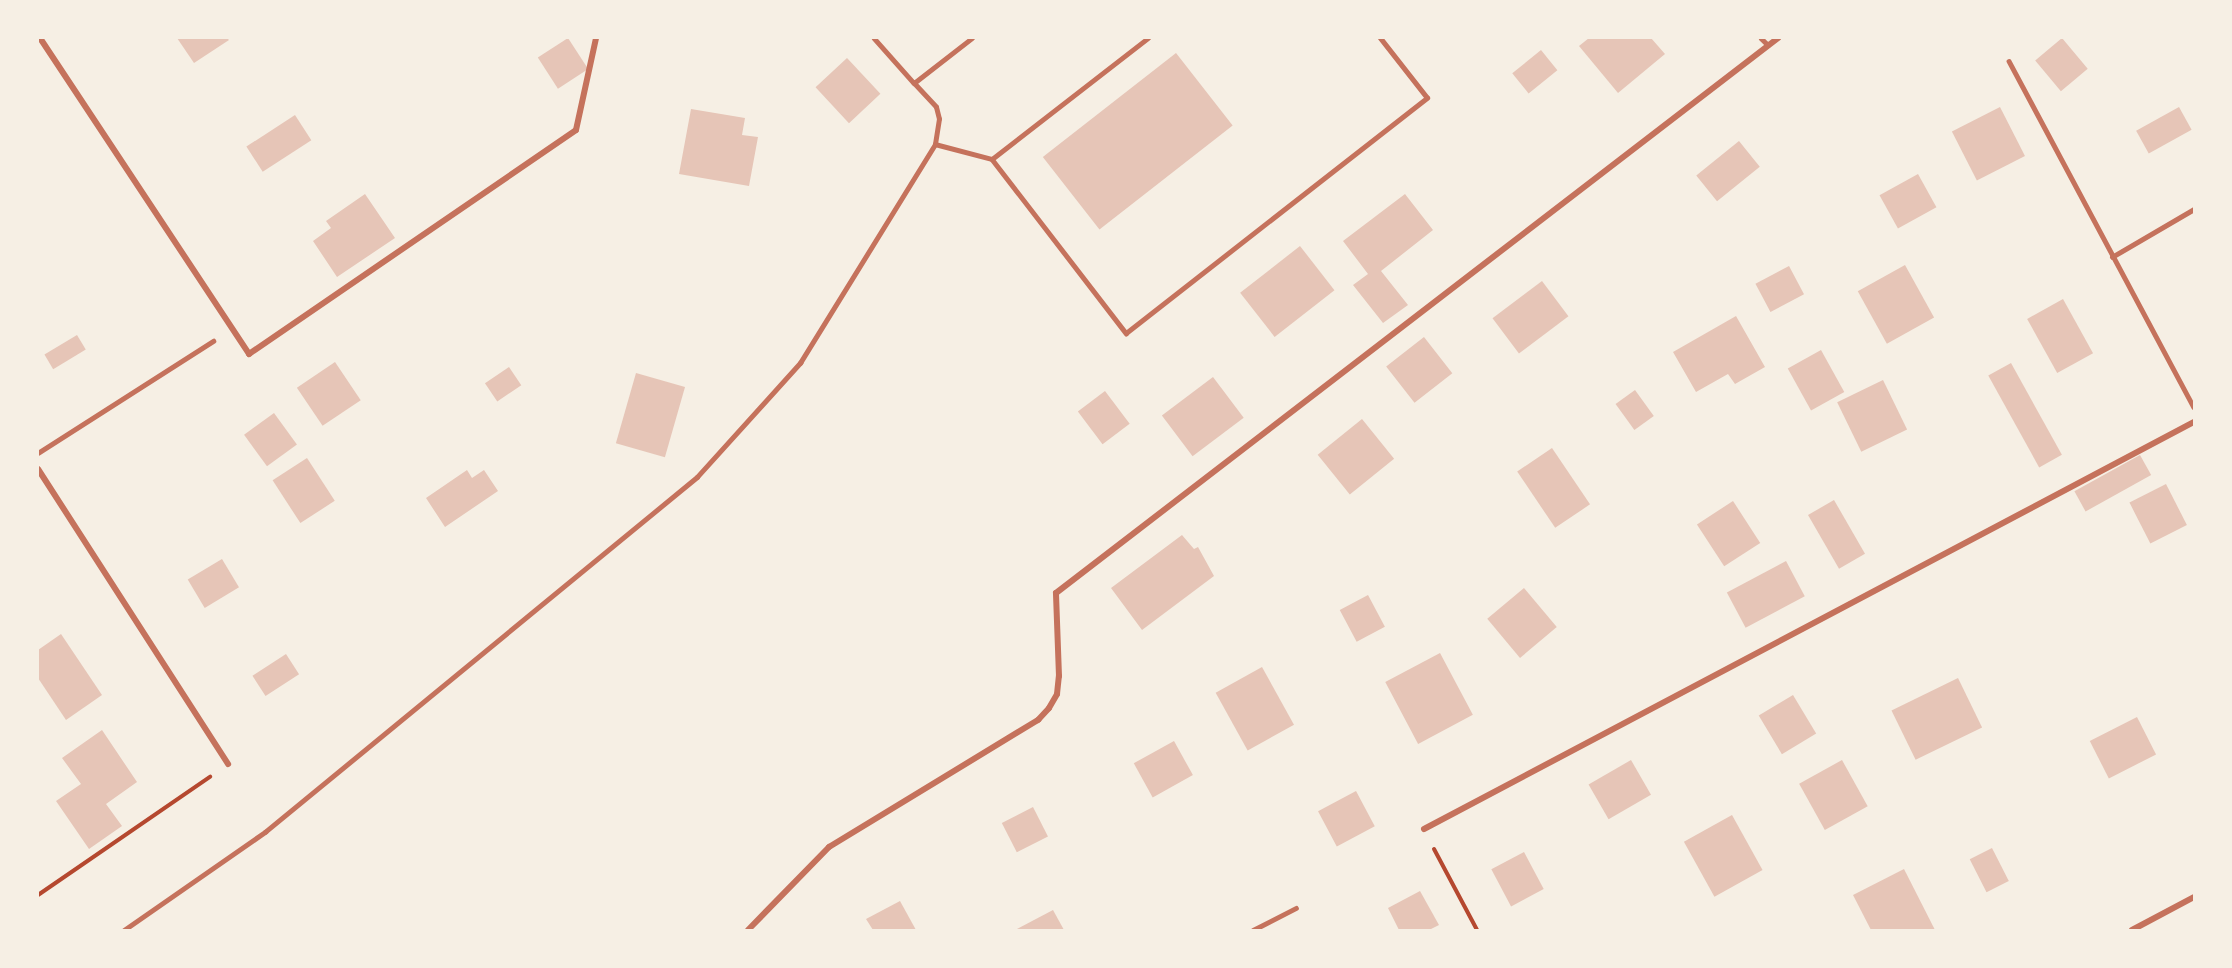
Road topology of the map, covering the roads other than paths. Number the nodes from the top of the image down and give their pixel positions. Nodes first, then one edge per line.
1 (40, 38) edge
2 (596, 38) edge
3 (874, 38) edge
4 (972, 38) edge
5 (1148, 38) edge
6 (1380, 38) edge
7 (1761, 38) edge
8 (1778, 38) edge
9 (1768, 45) junction
10 (2009, 61) dead end
11 (914, 83) junction
12 (935, 144) junction
13 (992, 159) junction
14 (2194, 209) edge
15 (2112, 257) junction
16 (213, 341) dead end
17 (2194, 407) edge
18 (2194, 422) edge
19 (38, 453) edge
20 (38, 469) edge
21 (228, 764) road end
22 (1424, 829) road end
23 (2194, 897) edge
24 (1296, 908) dead end
25 (124, 930) edge
26 (748, 930) edge
27 (1253, 930) edge
28 (2132, 930) edge

1 - 2 street
3 - 11 lane
4 - 11 lane
5 - 13 lane
6 - 13 lane
7 - 9 lane
8 - 9 street
9 - 26 street
10 - 15 lane
11 - 12 lane
12 - 13 lane
12 - 25 lane
14 - 15 lane
15 - 17 lane
16 - 19 lane
18 - 22 street
20 - 21 street
23 - 28 street
24 - 27 lane

